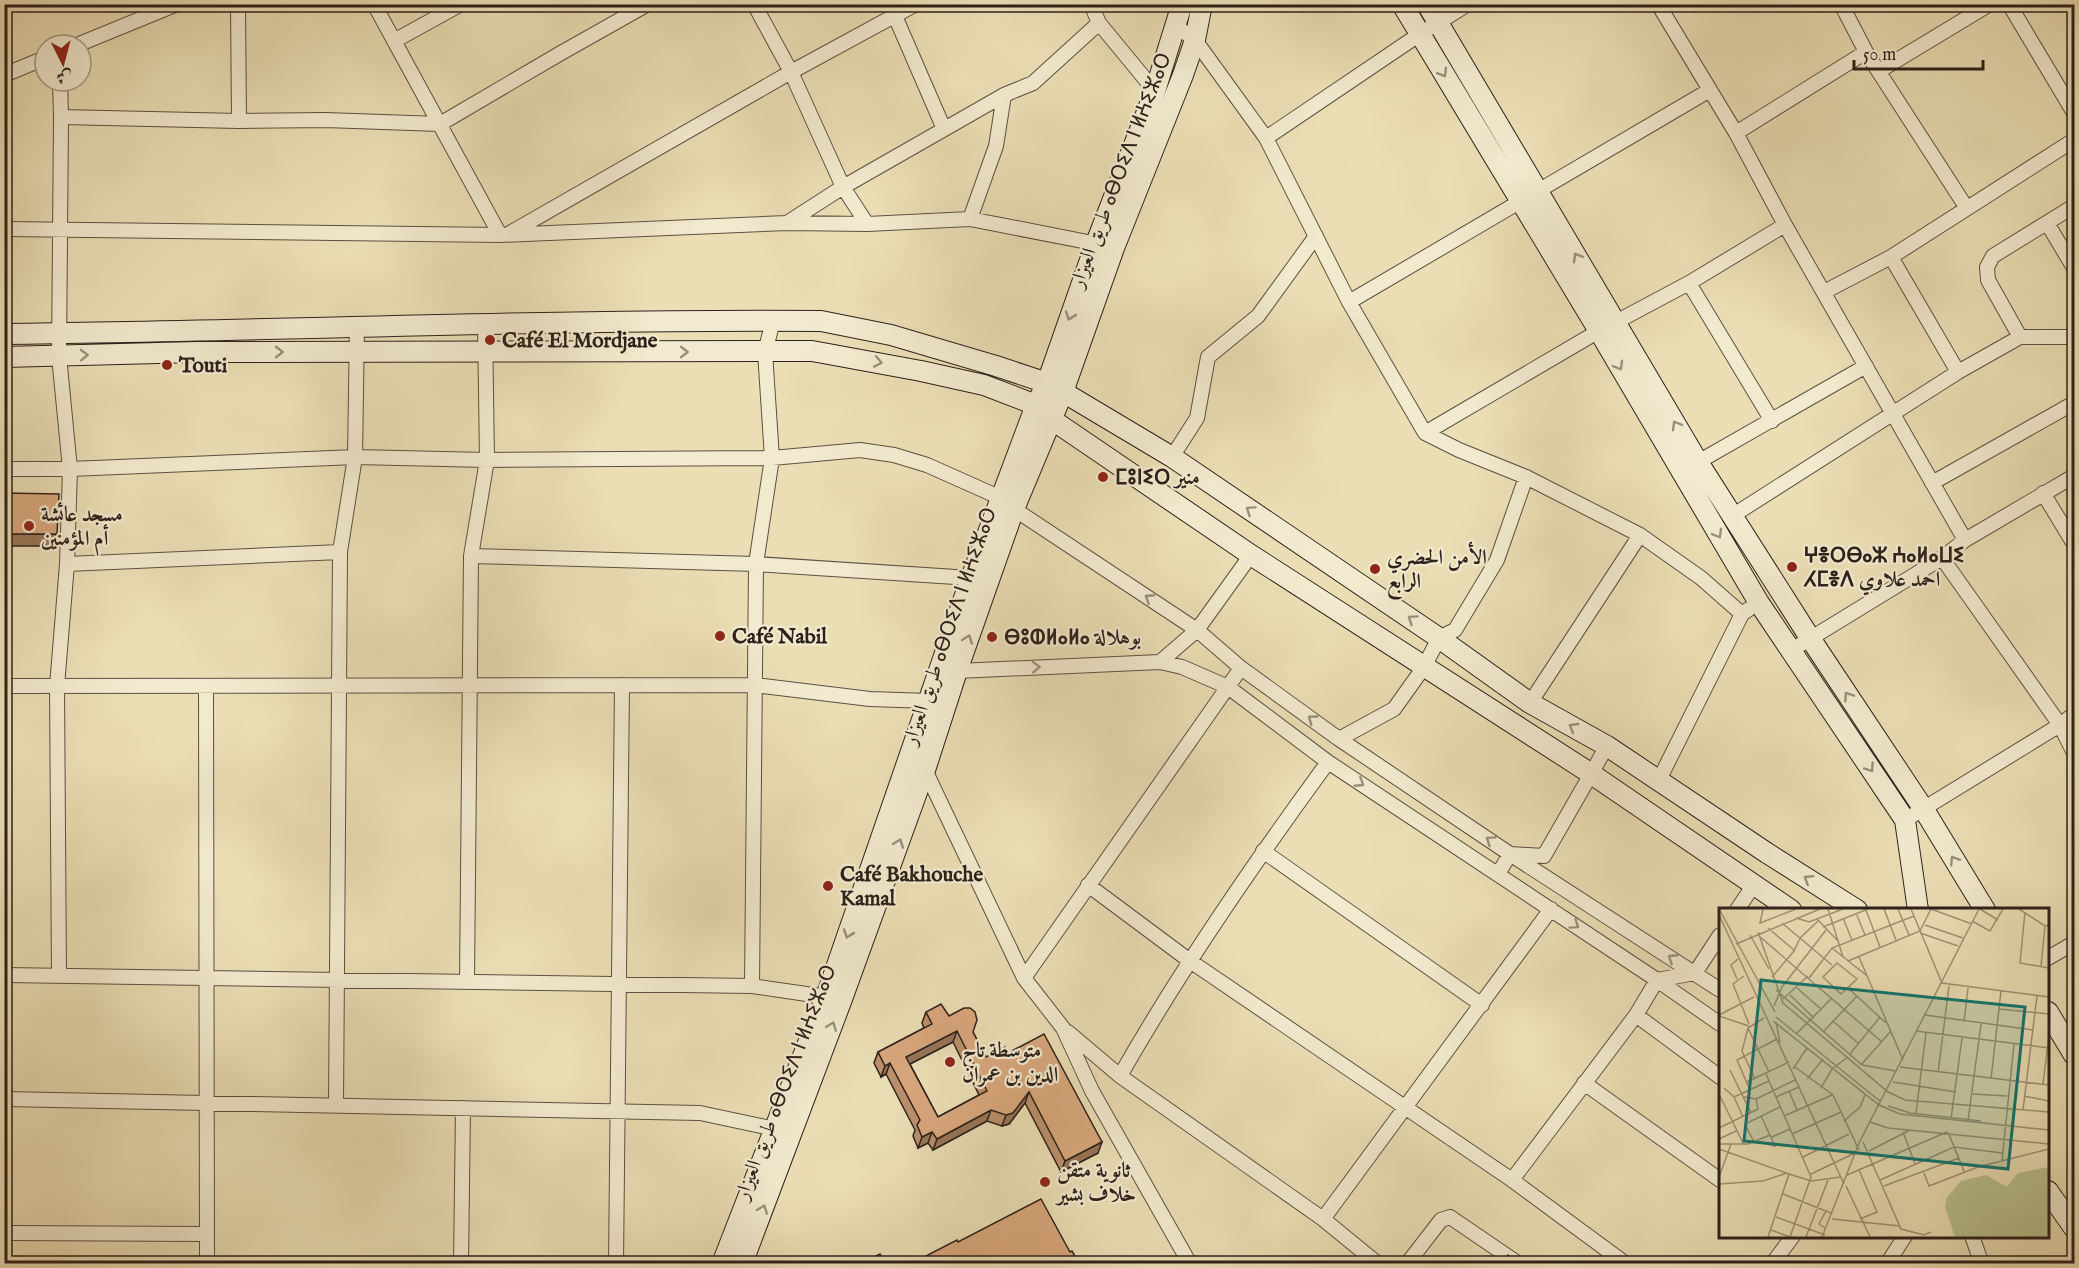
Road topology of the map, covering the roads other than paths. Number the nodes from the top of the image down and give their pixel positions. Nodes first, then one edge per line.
1 (177, 4) edge
2 (238, 4) edge
3 (374, 4) edge
4 (461, 4) edge
5 (648, 4) edge
6 (754, 4) edge
7 (916, 4) edge
8 (1091, 4) edge
9 (1182, 4) edge
10 (1202, 4) edge
11 (1402, 4) edge
12 (1427, 4) edge
13 (1468, 4) edge
14 (1658, 4) edge
15 (1841, 4) edge
16 (2009, 4) edge
17 (1987, 5) edge
18 (895, 16) junction
19 (1438, 22) junction
20 (1099, 23) junction
21 (1176, 26) junction
22 (1420, 34) junction
23 (93, 38) edge
24 (1195, 40) junction
25 (394, 41) junction
26 (1866, 52) junction
27 (33, 63) edge
28 (1880, 71) junction
29 (791, 72) junction
30 (4, 75) edge
31 (1710, 90) junction
32 (1155, 91) junction
33 (60, 93) edge
34 (1004, 95) junction
35 (2074, 113) edge
36 (61, 117) junction
37 (239, 121) junction
38 (440, 124) junction
39 (944, 129) junction
40 (1736, 133) junction
41 (1266, 138) junction
42 (2074, 140) edge
43 (843, 187) junction
44 (1538, 191) junction
45 (1520, 201) junction
46 (2074, 206) edge
47 (1966, 207) junction
48 (970, 219) junction
49 (787, 223) junction
50 (2047, 223) junction
51 (867, 224) junction
52 (1785, 225) junction
53 (4, 229) edge
54 (59, 229) junction
55 (504, 235) junction
56 (1316, 236) junction
57 (1105, 245) junction
58 (1891, 257) junction
59 (2074, 268) edge
60 (1689, 284) junction
61 (1824, 292) junction
62 (1349, 302) junction
63 (773, 321) junction
64 (357, 325) junction
65 (485, 325) junction
66 (1608, 327) junction
67 (59, 333) junction
68 (4, 334) edge
69 (2020, 337) junction
70 (2074, 337) edge
71 (486, 351) junction
72 (356, 352) junction
73 (765, 352) junction
74 (59, 356) junction
75 (4, 357) edge
76 (1866, 366) junction
77 (1958, 372) junction
78 (1055, 388) junction
79 (2074, 404) edge
80 (1036, 405) junction
81 (1892, 414) junction
82 (1051, 419) junction
83 (1772, 421) junction
84 (1425, 433) junction
85 (355, 457) junction
86 (1172, 457) junction
87 (772, 458) junction
88 (487, 460) junction
89 (1698, 462) junction
90 (4, 469) edge
91 (70, 469) junction
92 (2074, 476) edge
93 (1526, 477) junction
94 (1932, 483) junction
95 (2043, 493) junction
96 (1008, 504) junction
97 (1732, 516) junction
98 (1640, 535) junction
99 (1965, 540) junction
100 (2074, 544) edge
101 (339, 552) junction
102 (1251, 555) junction
103 (471, 556) junction
104 (1942, 558) junction
105 (67, 564) junction
106 (756, 564) junction
107 (971, 578) junction
108 (1759, 603) junction
109 (1742, 614) junction
110 (1197, 630) junction
111 (1439, 638) junction
112 (1810, 638) junction
113 (1790, 651) junction
114 (1160, 662) junction
115 (1424, 667) junction
116 (1241, 668) junction
117 (957, 671) junction
118 (470, 685) junction
119 (622, 685) junction
120 (755, 685) junction
121 (4, 686) edge
122 (57, 686) junction
123 (206, 686) junction
124 (338, 686) junction
125 (1228, 687) junction
126 (929, 701) junction
127 (1530, 703) junction
128 (2074, 714) edge
129 (2060, 725) junction
130 (1339, 739) junction
131 (1607, 746) junction
132 (2074, 753) edge
133 (909, 759) junction
134 (1328, 762) junction
135 (925, 770) junction
136 (1590, 773) junction
137 (1659, 780) junction
138 (1923, 808) junction
139 (1905, 820) junction
140 (1263, 851) junction
141 (1510, 854) junction
142 (1498, 874) junction
143 (1088, 885) junction
144 (1753, 886) junction
145 (1916, 904) edge
146 (1738, 908) edge
147 (1789, 908) edge
148 (1855, 908) edge
149 (1984, 908) edge
150 (1551, 909) junction
151 (1719, 937) edge
152 (2074, 943) edge
153 (2049, 957) edge
154 (1190, 961) junction
155 (1695, 973) junction
156 (4, 975) edge
157 (59, 976) junction
158 (206, 978) junction
159 (1024, 978) junction
160 (337, 980) junction
161 (1657, 980) junction
162 (467, 982) junction
163 (619, 984) junction
164 (752, 986) junction
165 (1719, 989) edge
166 (834, 998) junction
167 (1482, 1005) junction
168 (2049, 1014) edge
169 (1636, 1015) junction
170 (1719, 1023) edge
171 (1063, 1028) junction
172 (2074, 1055) edge
173 (1120, 1076) junction
174 (1719, 1076) edge
175 (1584, 1083) junction
176 (4, 1099) edge
177 (206, 1103) junction
178 (336, 1105) junction
179 (463, 1108) junction
180 (1405, 1109) junction
181 (618, 1111) junction
182 (783, 1131) junction
183 (1719, 1179) edge
184 (1512, 1180) junction
185 (2049, 1192) edge
186 (1323, 1219) junction
187 (2074, 1228) edge
188 (4, 1233) edge
189 (207, 1234) junction
190 (1791, 1238) edge
191 (1904, 1238) edge
192 (1973, 1238) edge
193 (207, 1263) edge
194 (461, 1263) edge
195 (616, 1263) edge
196 (722, 1263) edge
197 (742, 1263) edge
198 (1190, 1263) edge
199 (1378, 1263) edge
200 (1407, 1263) edge
201 (1519, 1263) edge
202 (1626, 1263) edge
203 (1772, 1263) edge
204 (1887, 1263) edge
205 (1982, 1263) edge

1 - 23 street
2 - 37 street
3 - 25 street
4 - 25 street
5 - 38 street
6 - 29 street
7 - 18 street
8 - 20 street
9 - 21 main road, طريق العيزار ⴰⴱⵔⵉⴷ ⵏ ⵍⵄⵉⵣⴰⵔ
10 - 24 main road, طريق العيزار ⴰⴱⵔⵉⴷ ⵏ ⵍⵄⵉⵣⴰⵔ
11 - 22 main road
12 - 19 main road
13 - 19 street
14 - 31 street
15 - 26 street
16 - 35 street
17 - 28 street
18 - 29 street
18 - 39 street
19 - 22 street
19 - 44 main road
20 - 32 street
20 - 34 street
21 - 24 street
21 - 32 main road, طريق العيزار ⴰⴱⵔⵉⴷ ⵏ ⵍⵄⵉⵣⴰⵔ
22 - 41 street
22 -> 45 main road
24 - 41 street
24 - 57 main road, طريق العيزار ⴰⴱⵔⵉⴷ ⵏ ⵍⵄⵉⵣⴰⵔ
25 - 38 street
26 - 28 street
26 - 40 street
27 - 30 street
28 - 47 street
29 - 43 street
29 - 55 street
31 - 40 street
31 - 44 street
32 - 57 main road, طريق العيزار ⴰⴱⵔⵉⴷ ⵏ ⵍⵄⵉⵣⴰⵔ
33 - 36 street
34 - 39 street
34 - 48 street
36 - 37 street
36 - 54 street
37 - 38 street
38 - 55 street
39 - 43 street
40 - 52 street
41 - 56 street
42 - 47 street
43 - 49 street
43 - 51 street
44 - 45 street
66 -> 44 main road
45 - 62 street
45 - 66 main road
46 - 50 street
47 - 58 street
48 - 51 street
48 - 57 street
49 - 51 street
49 - 55 street
50 - 59 street
50 - 69 street
52 - 60 street
52 - 61 street
53 - 54 street
54 - 55 street
54 - 67 street
56 - 62 street
56 - 86 street
57 - 78 main road, طريق العيزار ⴰⴱⵔⵉⴷ ⵏ ⵍⵄⵉⵣⴰⵔ
58 - 61 street
58 - 77 street
60 - 66 street
60 - 83 street
61 - 76 street
62 - 84 street
63 - 65 main road
63 - 73 street
63 - 78 main road
64 - 65 main road
64 - 67 main road
64 - 72 street
65 - 71 street
66 - 84 street
89 -> 66 main road
66 -> 108 main road
67 - 68 main road
67 - 74 street
69 - 70 street
69 - 77 street
71 - 72 main road
71 -> 73 main road
71 - 88 street
74 -> 72 main road
72 - 85 street
73 -> 80 main road
73 - 87 street
74 - 75 main road
74 - 91 street
76 - 81 street
76 - 83 street
77 - 81 street
78 - 80 main road, طريق العيزار ⴰⴱⵔⵉⴷ ⵏ ⵍⵄⵉⵣⴰⵔ
78 - 82 main road, طريق العيزار ⴰⴱⵔⵉⴷ ⵏ ⵍⵄⵉⵣⴰⵔ
78 - 86 main road
79 - 94 street
80 - 82 main road
80 - 96 main road, طريق العيزار ⴰⴱⵔⵉⴷ ⵏ ⵍⵄⵉⵣⴰⵔ
81 - 94 street
81 - 97 street
82 - 96 main road, طريق العيزار ⴰⴱⵔⵉⴷ ⵏ ⵍⵄⵉⵣⴰⵔ
82 - 102 main road
83 - 89 street
84 - 93 street
85 - 88 street
85 - 91 street
85 - 101 street
111 -> 86 main road
87 - 88 street
87 - 96 street
87 - 106 street
88 - 103 street
89 - 97 main road
90 - 91 street
91 - 105 street
92 - 95 street
93 - 98 street
93 - 111 street
94 - 99 street
95 - 99 street
95 - 100 street
96 - 107 main road, طريق العيزار ⴰⴱⵔⵉⴷ ⵏ ⵍⵄⵉⵣⴰⵔ
110 -> 96 street
117 -> 96 main road, طريق العيزار ⴰⴱⵔⵉⴷ ⵏ ⵍⵄⵉⵣⴰⵔ
97 - 112 main road
98 - 109 street
98 - 127 street
99 - 104 street
101 - 105 street
101 - 124 street
102 - 110 street
102 - 115 main road
103 - 106 street
103 - 118 street
104 - 112 street
104 - 129 street
105 - 122 street
106 - 107 street
106 - 120 street
107 - 126 main road, طريق العيزار ⴰⴱⵔⵉⴷ ⵏ ⵍⵄⵉⵣⴰⵔ
108 - 109 street
108 - 113 main road
109 - 137 street
110 - 114 street
110 - 116 street
111 - 115 street
111 - 127 main road
112 - 113 street
138 -> 112 main road
113 -> 139 main road
117 -> 114 street
114 - 125 street
115 - 130 street
115 - 136 main road
116 - 125 street
130 -> 116 street
117 - 135 main road, طريق العيزار ⴰⴱⵔⵉⴷ ⵏ ⵍⵄⵉⵣⴰⵔ
118 - 119 street
118 - 124 street
118 - 162 street
119 - 120 street
119 - 163 street
120 - 126 street
120 - 164 street
121 - 122 street
122 - 123 street
122 - 157 street
123 - 124 street
123 - 158 street
124 - 160 street
125 - 134 street
125 - 143 street
126 - 133 main road, طريق العيزار ⴰⴱⵔⵉⴷ ⵏ ⵍⵄⵉⵣⴰⵔ
131 -> 127 main road
128 - 129 street
129 - 132 street
129 - 138 street
141 -> 130 street
131 - 136 street
131 - 137 main road
133 - 135 street
133 -> 166 main road, طريق العيزار ⴰⴱⵔⵉⴷ ⵏ ⵍⵄⵉⵣⴰⵔ
134 - 140 street
134 -> 142 street
135 - 159 street
166 -> 135 main road, طريق العيزار ⴰⴱⵔⵉⴷ ⵏ ⵍⵄⵉⵣⴰⵔ
136 - 141 street
136 - 144 main road
148 -> 137 main road
138 - 139 street
149 -> 138 main road
139 - 145 main road
140 - 154 street
140 - 167 street
141 - 142 street
155 -> 141 street
142 - 150 street
143 - 154 street
143 - 159 street
144 - 146 street
144 - 147 main road
150 -> 161 street
150 - 167 street
151 - 155 street
152 - 153 street
154 - 173 street
154 - 180 street
155 - 161 street
155 - 165 street
156 - 157 street
157 - 158 street
158 - 160 street
158 - 177 street
159 - 171 street
160 - 162 street
160 - 178 street
161 - 169 street
161 - 170 street
162 - 163 street
163 - 164 street
163 - 181 street
164 - 166 street
166 - 182 main road, طريق العيزار ⴰⴱⵔⵉⴷ ⵏ ⵍⵄⵉⵣⴰⵔ
167 - 180 street
168 - 172 main road
169 - 174 street
169 - 175 street
171 - 173 street
171 - 198 street
173 - 186 street
175 - 183 street
175 - 184 street
176 - 177 street
177 - 178 street
177 - 189 street
178 - 179 street
179 - 181 street
179 - 194 street
180 - 184 street
180 - 186 street
181 - 182 street
181 - 195 street
182 - 196 main road, طريق العيزار ⴰⴱⵔⵉⴷ ⵏ ⵍⵄⵉⵣⴰⵔ
197 -> 182 main road, طريق العيزار ⴰⴱⵔⵉⴷ ⵏ ⵍⵄⵉⵣⴰⵔ
184 - 202 street
185 - 187 main road
186 - 199 street
188 - 189 street
189 - 193 street
190 - 203 street
191 - 204 street
192 - 205 street
200 - 201 street

